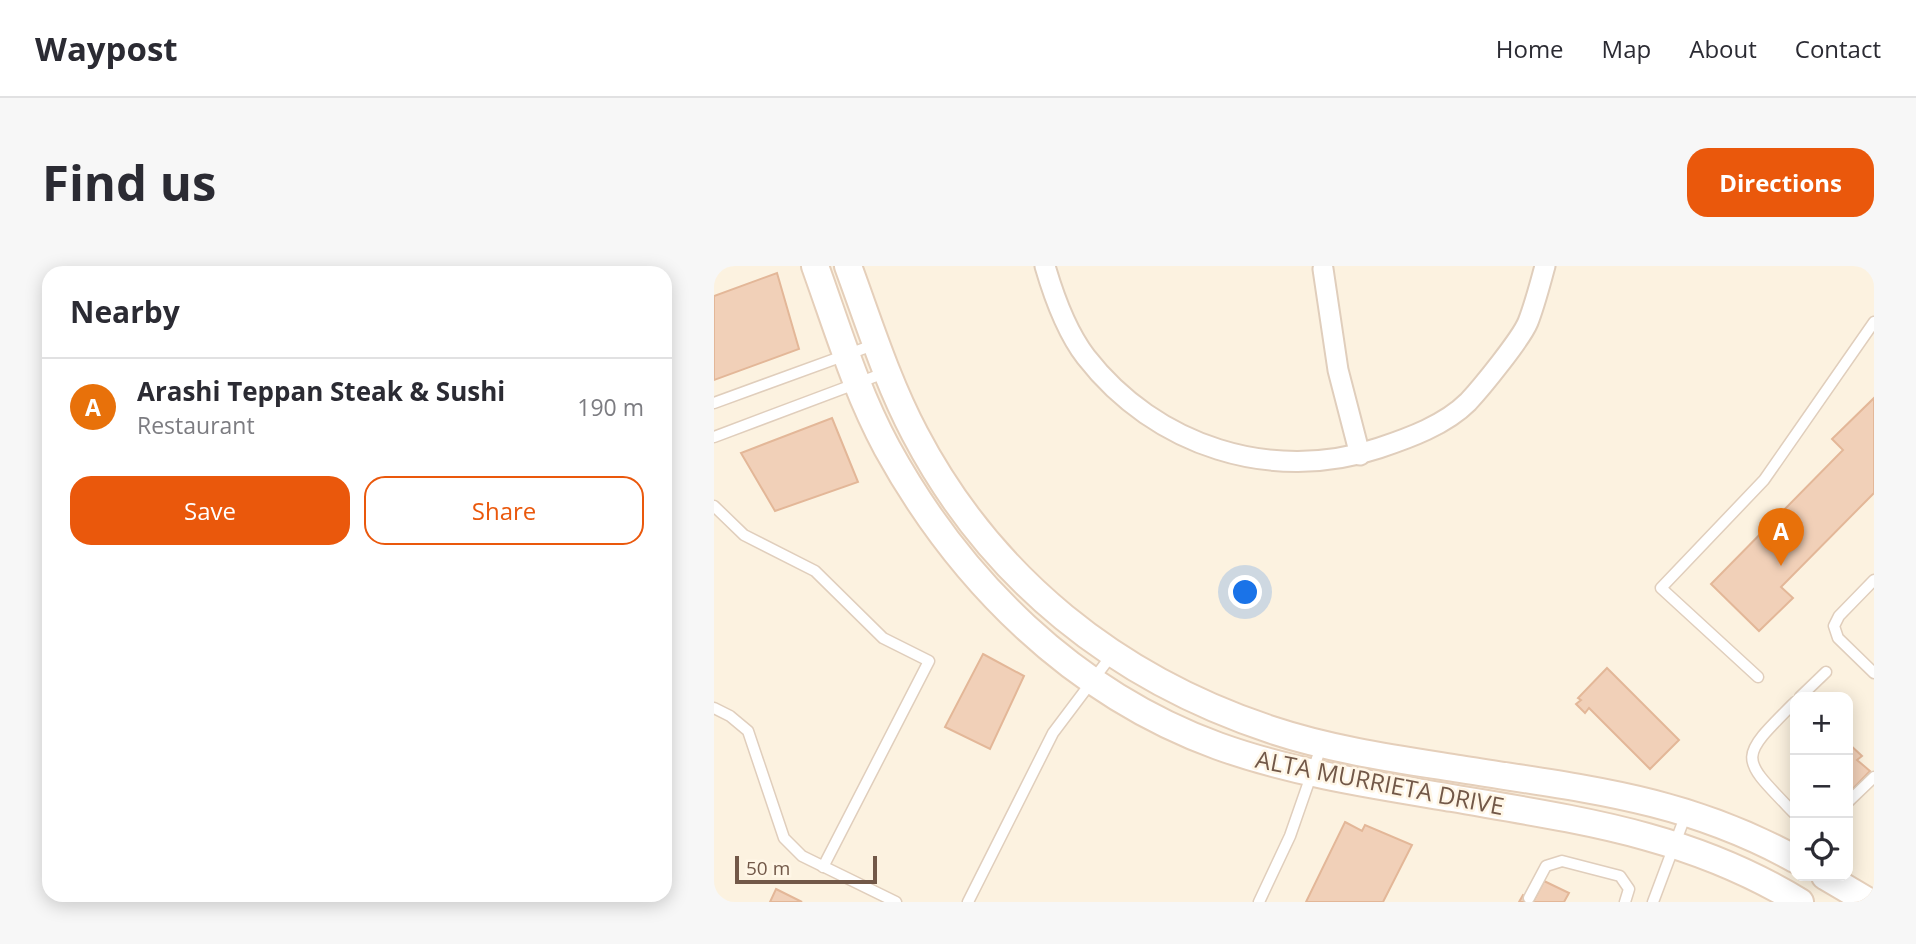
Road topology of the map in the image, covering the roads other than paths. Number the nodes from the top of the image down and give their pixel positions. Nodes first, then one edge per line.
1 (815, 266) edge
2 (848, 266) edge
3 (1045, 266) edge
4 (1545, 266) edge
5 (1323, 269) dead end
6 (1874, 322) edge
7 (876, 344) junction
8 (847, 355) junction
9 (887, 372) junction
10 (858, 383) junction
11 (714, 403) edge
12 (714, 437) edge
13 (1360, 455) junction
14 (714, 506) edge
15 (1874, 580) edge
16 (1111, 655) junction
17 (1826, 672) dead end
18 (1874, 673) edge
19 (1758, 677) dead end
20 (1094, 682) junction
21 (1805, 692) edge
22 (1790, 707) edge
23 (714, 708) edge
24 (1322, 743) junction
25 (1312, 773) junction
26 (1874, 776) edge
27 (1853, 797) edge
28 (1790, 809) edge
29 (1688, 811) junction
30 (1674, 842) junction
31 (1790, 856) edge
32 (823, 867) junction
33 (1833, 881) edge
34 (1529, 898) dead end
35 (896, 902) edge
36 (968, 902) edge
37 (1259, 902) edge
38 (1625, 902) edge
39 (1653, 902) edge
40 (1800, 902) edge
41 (1869, 902) edge

1 - 8 street, ALTA MURRIETA DRIVE
2 - 7 street, ALTA MURRIETA DRIVE
3 - 13 street
4 - 13 street
5 - 13 street
6 - 19 lane
7 - 8 lane
7 - 9 street, ALTA MURRIETA DRIVE
8 - 10 street, ALTA MURRIETA DRIVE
8 - 11 lane
9 - 10 lane
9 - 16 street, ALTA MURRIETA DRIVE
10 - 12 lane
10 - 20 street, ALTA MURRIETA DRIVE
14 - 32 lane
15 - 18 lane
16 - 20 lane
16 - 24 street, ALTA MURRIETA DRIVE
17 - 21 lane
20 - 25 street, ALTA MURRIETA DRIVE
20 - 36 lane
22 - 28 lane
23 - 32 lane
24 - 25 lane
24 - 29 street, ALTA MURRIETA DRIVE
25 - 30 street, ALTA MURRIETA DRIVE
25 - 37 lane
26 - 27 lane
29 - 30 lane
29 - 31 street, ALTA MURRIETA DRIVE
30 - 39 lane
30 - 40 street, ALTA MURRIETA DRIVE
32 - 35 lane
33 - 41 street
34 - 38 lane

